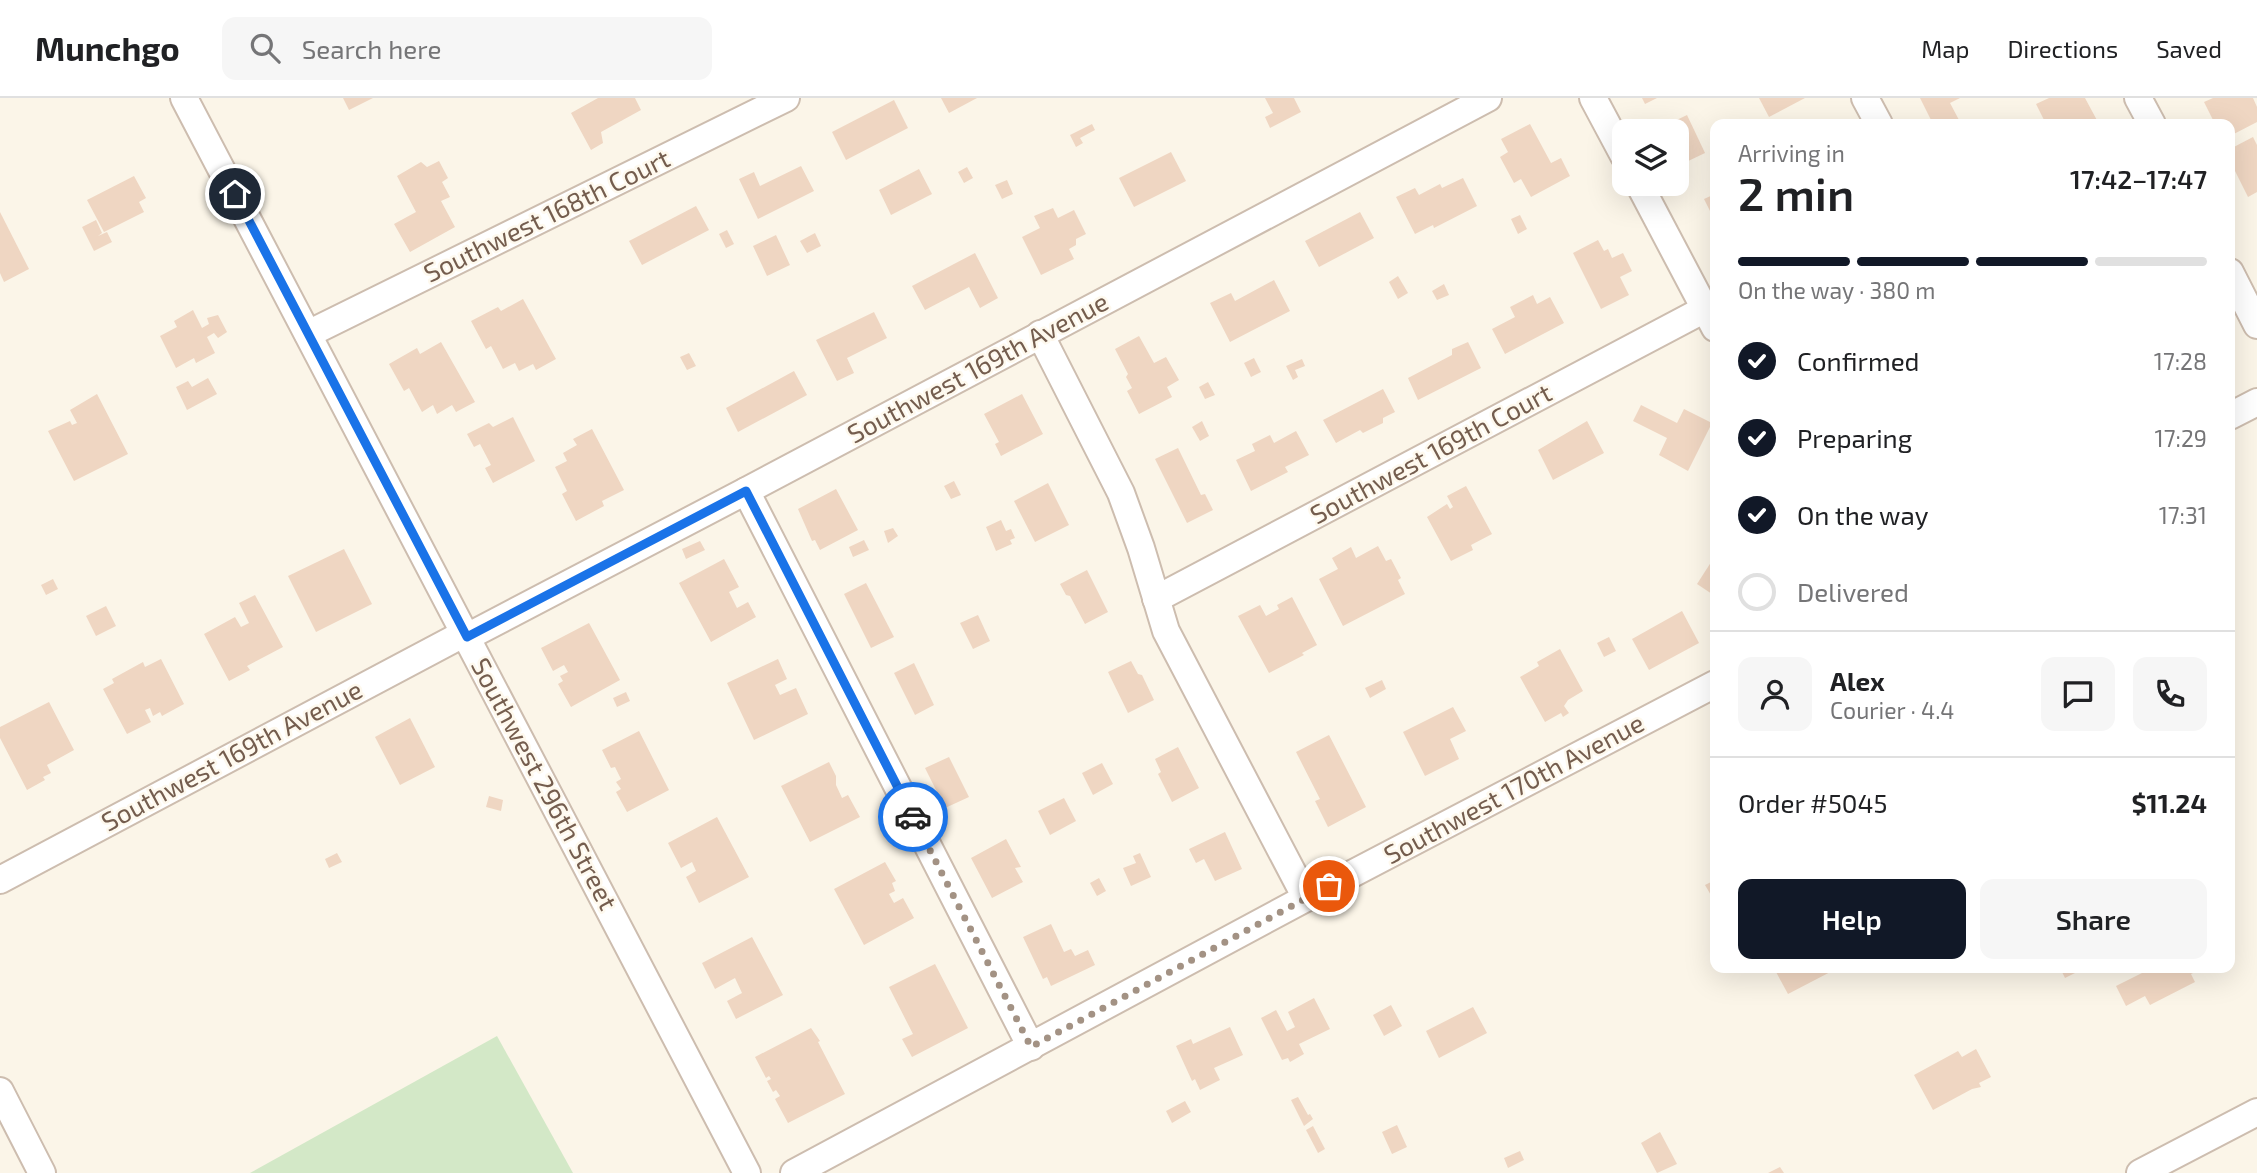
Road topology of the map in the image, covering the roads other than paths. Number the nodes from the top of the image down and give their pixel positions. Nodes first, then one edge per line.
1 (184, 98) edge
2 (786, 98) edge
3 (1488, 98) edge
4 (1593, 98) edge
5 (1866, 98) edge
6 (2138, 98) edge
7 (1877, 119) edge
8 (2149, 119) edge
9 (1612, 134) edge
10 (1645, 196) edge
11 (2235, 282) edge
12 (1710, 318) edge
13 (2257, 325) edge
14 (308, 334) junction
15 (1040, 334) junction
16 (2257, 402) edge
17 (2235, 413) edge
18 (746, 491) junction
19 (1156, 599) junction
20 (466, 635) junction
21 (1710, 687) edge
22 (0, 880) edge
23 (1306, 898) junction
24 (1031, 1047) junction
25 (0, 1091) edge
26 (2257, 1112) edge
27 (2155, 1170) edge
28 (42, 1173) edge
29 (747, 1173) edge
30 (794, 1173) edge

1 - 14 street, Southwest 296th Street
2 - 14 street, Southwest 168th Court
3 - 15 street, Southwest 169th Avenue
4 - 9 street
5 - 7 street
6 - 8 street
10 - 12 street
11 - 13 street
12 - 19 street, Southwest 169th Court
14 - 20 street, Southwest 296th Street
15 - 18 street, Southwest 169th Avenue
15 - 19 street
16 - 17 street
18 - 20 street, Southwest 169th Avenue
18 - 24 street
19 - 23 street
20 - 22 street, Southwest 169th Avenue
20 - 29 street, Southwest 296th Street
21 - 23 street, Southwest 170th Avenue
23 - 24 street, Southwest 170th Avenue
24 - 30 street, Southwest 170th Avenue
25 - 28 street
26 - 27 street

